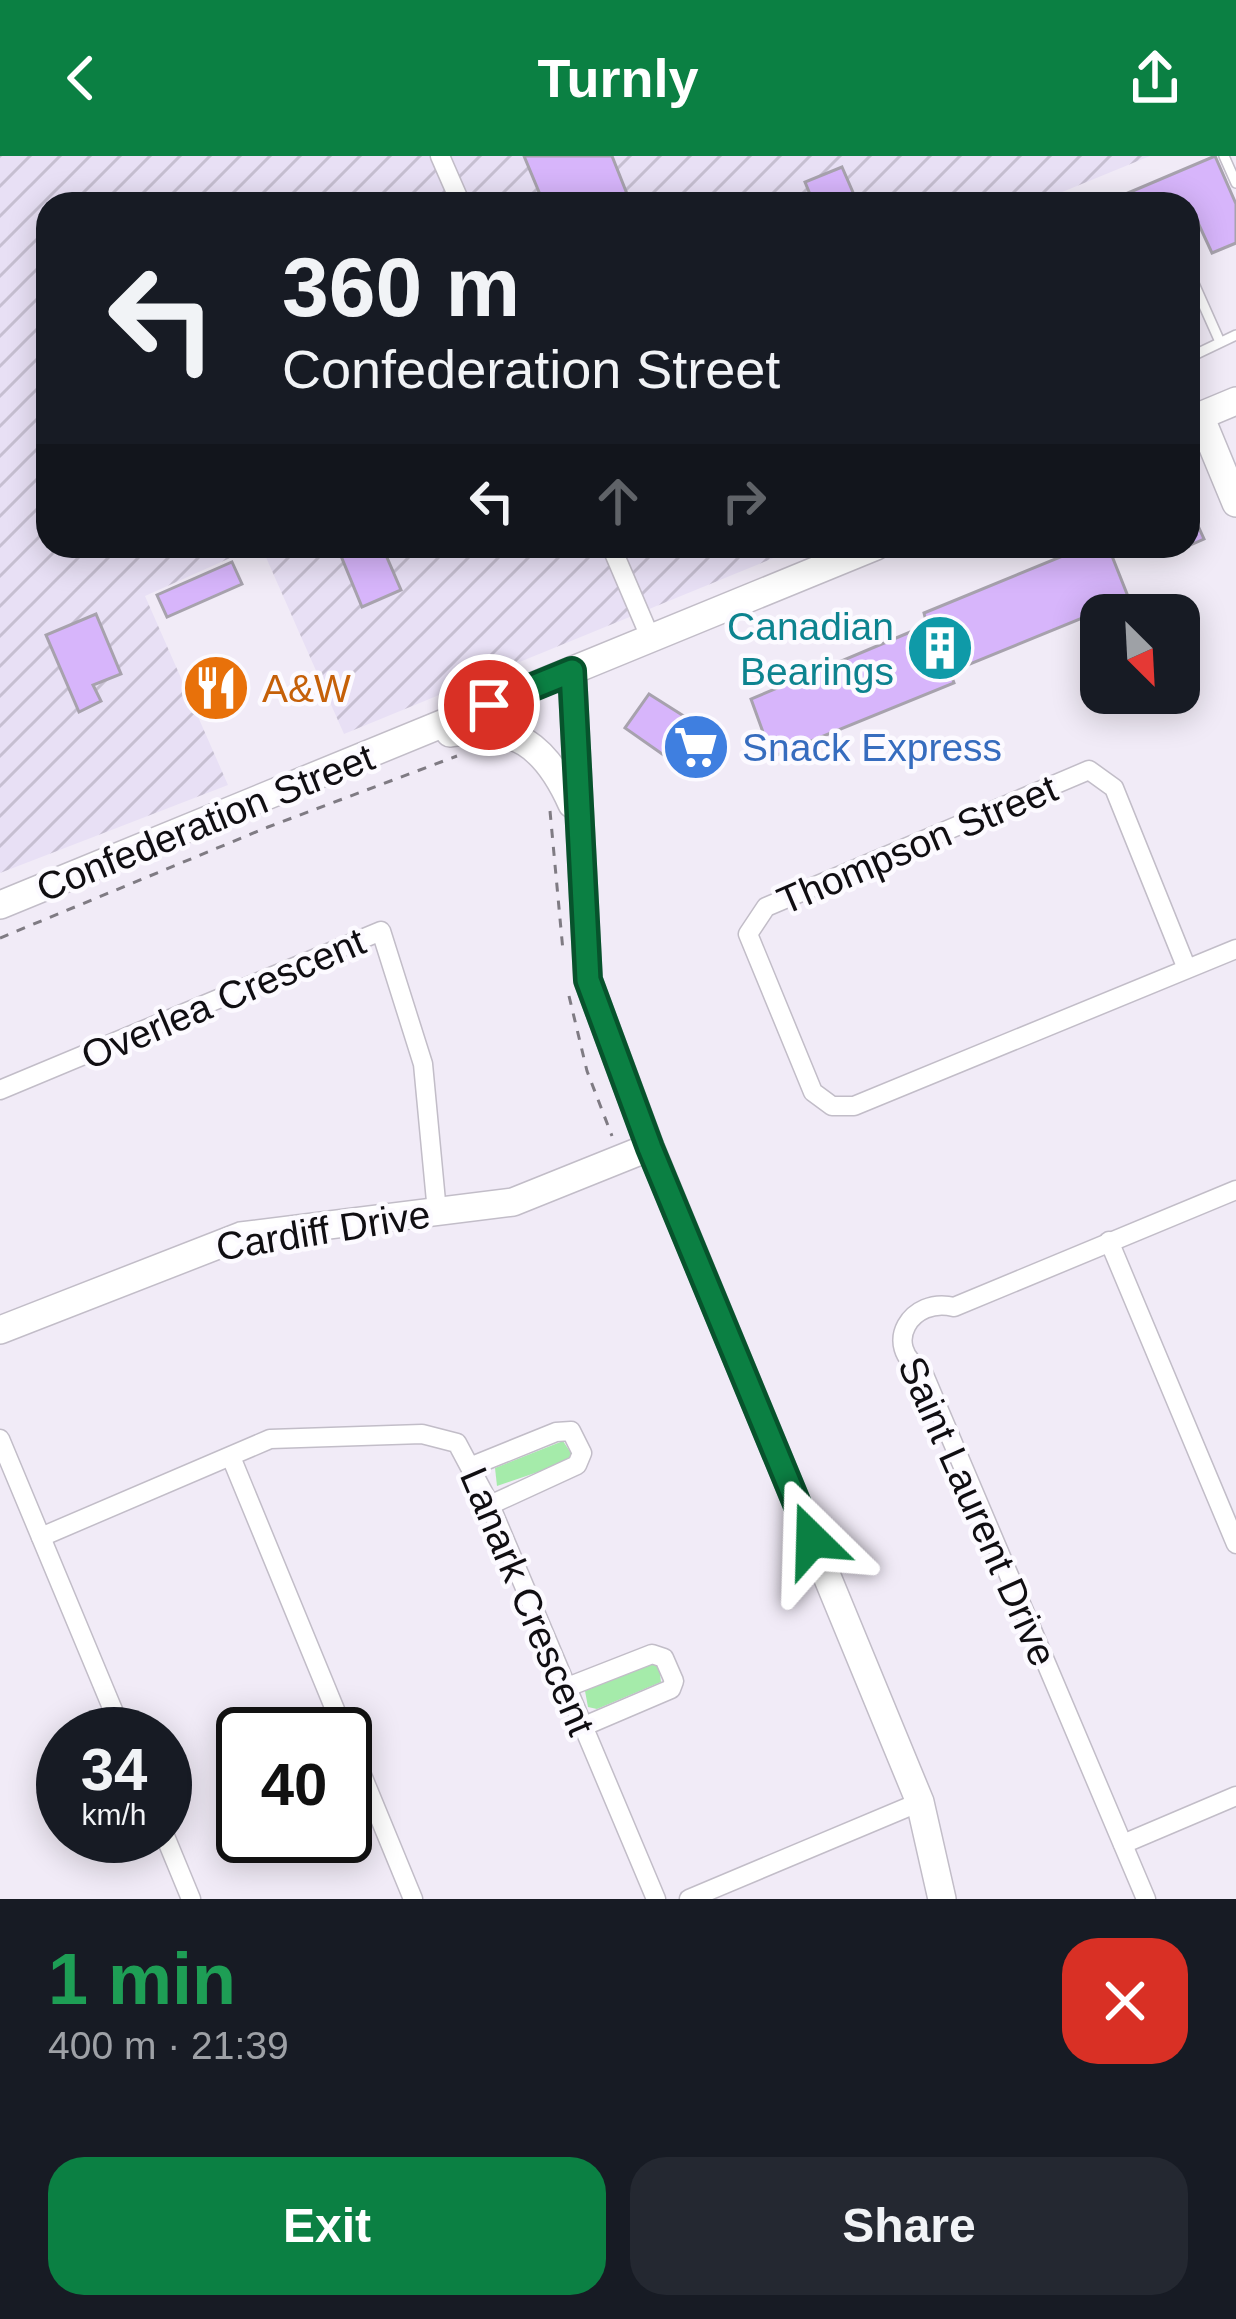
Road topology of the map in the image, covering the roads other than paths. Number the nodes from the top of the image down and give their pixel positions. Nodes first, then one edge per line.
1 (440, 156) edge
2 (1224, 156) edge
3 (1236, 183) edge
4 (456, 192) edge
5 (1200, 297) edge
6 (1236, 335) edge
7 (1220, 342) junction
8 (1200, 352) edge
9 (1236, 401) edge
10 (1200, 416) edge
11 (1200, 430) edge
12 (1236, 503) edge
13 (615, 558) edge
14 (846, 558) edge
15 (650, 637) junction
16 (572, 671) junction
17 (406, 740) junction
18 (576, 813) junction
19 (0, 905) edge
20 (1236, 949) edge
21 (1187, 969) junction
22 (0, 1090) edge
23 (650, 1148) junction
24 (1236, 1190) edge
25 (437, 1212) junction
26 (1109, 1241) junction
27 (0, 1330) edge
28 (0, 1439) edge
29 (231, 1457) junction
30 (472, 1466) junction
31 (490, 1505) junction
32 (40, 1537) junction
33 (1236, 1544) edge
34 (566, 1688) junction
35 (112, 1707) edge
36 (582, 1727) junction
37 (1236, 1796) edge
38 (920, 1802) junction
39 (1123, 1844) junction
40 (176, 1863) edge
41 (191, 1899) edge
42 (413, 1899) edge
43 (656, 1899) edge
44 (689, 1899) edge
45 (942, 1899) edge
46 (1146, 1899) edge

1 - 4 street
2 - 3 lane
5 - 7 lane
6 - 7 lane
7 - 8 lane
9 - 10 street
11 - 12 street
13 - 15 street
14 - 15 street, Confederation Street
15 - 16 street, Confederation Street
16 - 17 street, Confederation Street
16 - 18 street
17 - 18 street
17 - 19 street, Confederation Street
18 - 23 street
20 - 21 street, Thompson Street
21 - 21 street, Thompson Street
22 - 25 street, Overlea Crescent
23 - 25 street, Cardiff Drive
23 - 38 street
24 - 26 street, Saint Laurent Drive
25 - 27 street, Cardiff Drive
26 - 33 street
26 - 39 street, Saint Laurent Drive
28 - 32 street
29 - 30 street, Lanark Crescent
29 - 32 street, Lanark Crescent
29 - 42 street
30 - 31 street, Lanark Crescent
30 - 31 street
31 - 34 street, Lanark Crescent
32 - 35 street
34 - 36 street, Lanark Crescent
34 - 36 street
36 - 43 street, Lanark Crescent
37 - 39 street
38 - 44 street
38 - 45 street
39 - 46 street, Saint Laurent Drive
40 - 41 street

